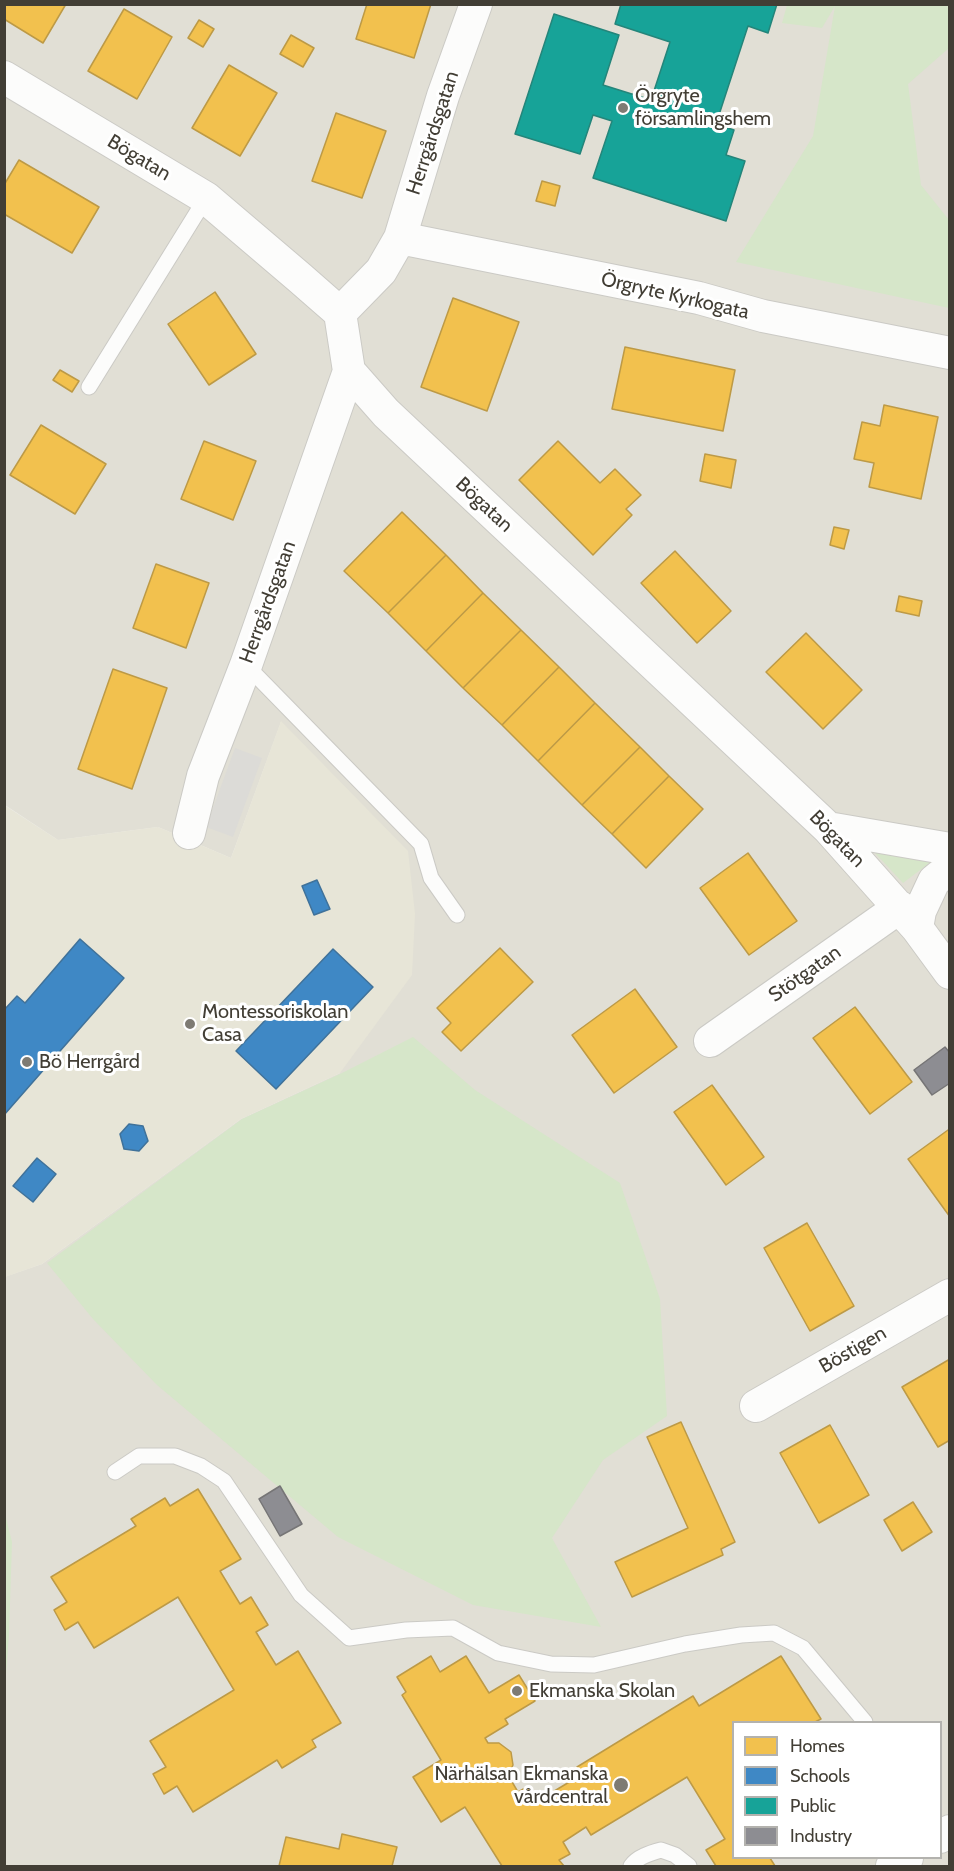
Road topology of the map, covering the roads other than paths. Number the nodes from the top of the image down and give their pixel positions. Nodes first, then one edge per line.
1 (476, 4) edge
2 (4, 77) edge
3 (206, 198) junction
4 (400, 238) junction
5 (340, 314) junction
6 (950, 353) edge
7 (349, 371) junction
8 (89, 387) dead end
9 (246, 665) junction
10 (828, 828) junction
11 (189, 833) dead end
12 (950, 849) edge
13 (950, 868) edge
14 (457, 915) dead end
15 (908, 917) junction
16 (950, 973) edge
17 (710, 1041) dead end
18 (950, 1295) edge
19 (756, 1406) dead end
20 (116, 1472) dead end
21 (864, 1721) edge
22 (631, 1866) edge
23 (689, 1866) edge

1 - 4 street, Herrgårdsgatan
2 - 3 street, Bögatan
3 - 5 street, Bögatan
3 - 8 lane
4 - 5 street, Herrgårdsgatan
4 - 6 street, Örgryte Kyrkogata
5 - 7 street
7 - 9 street, Herrgårdsgatan
7 - 10 street, Bögatan
9 - 11 street, Herrgårdsgatan
9 - 14 lane
10 - 12 street
10 - 15 street, Bögatan
13 - 15 street
15 - 16 street, Bögatan
15 - 17 street, Stötgatan
18 - 19 street, Böstigen
20 - 21 lane
22 - 23 lane

